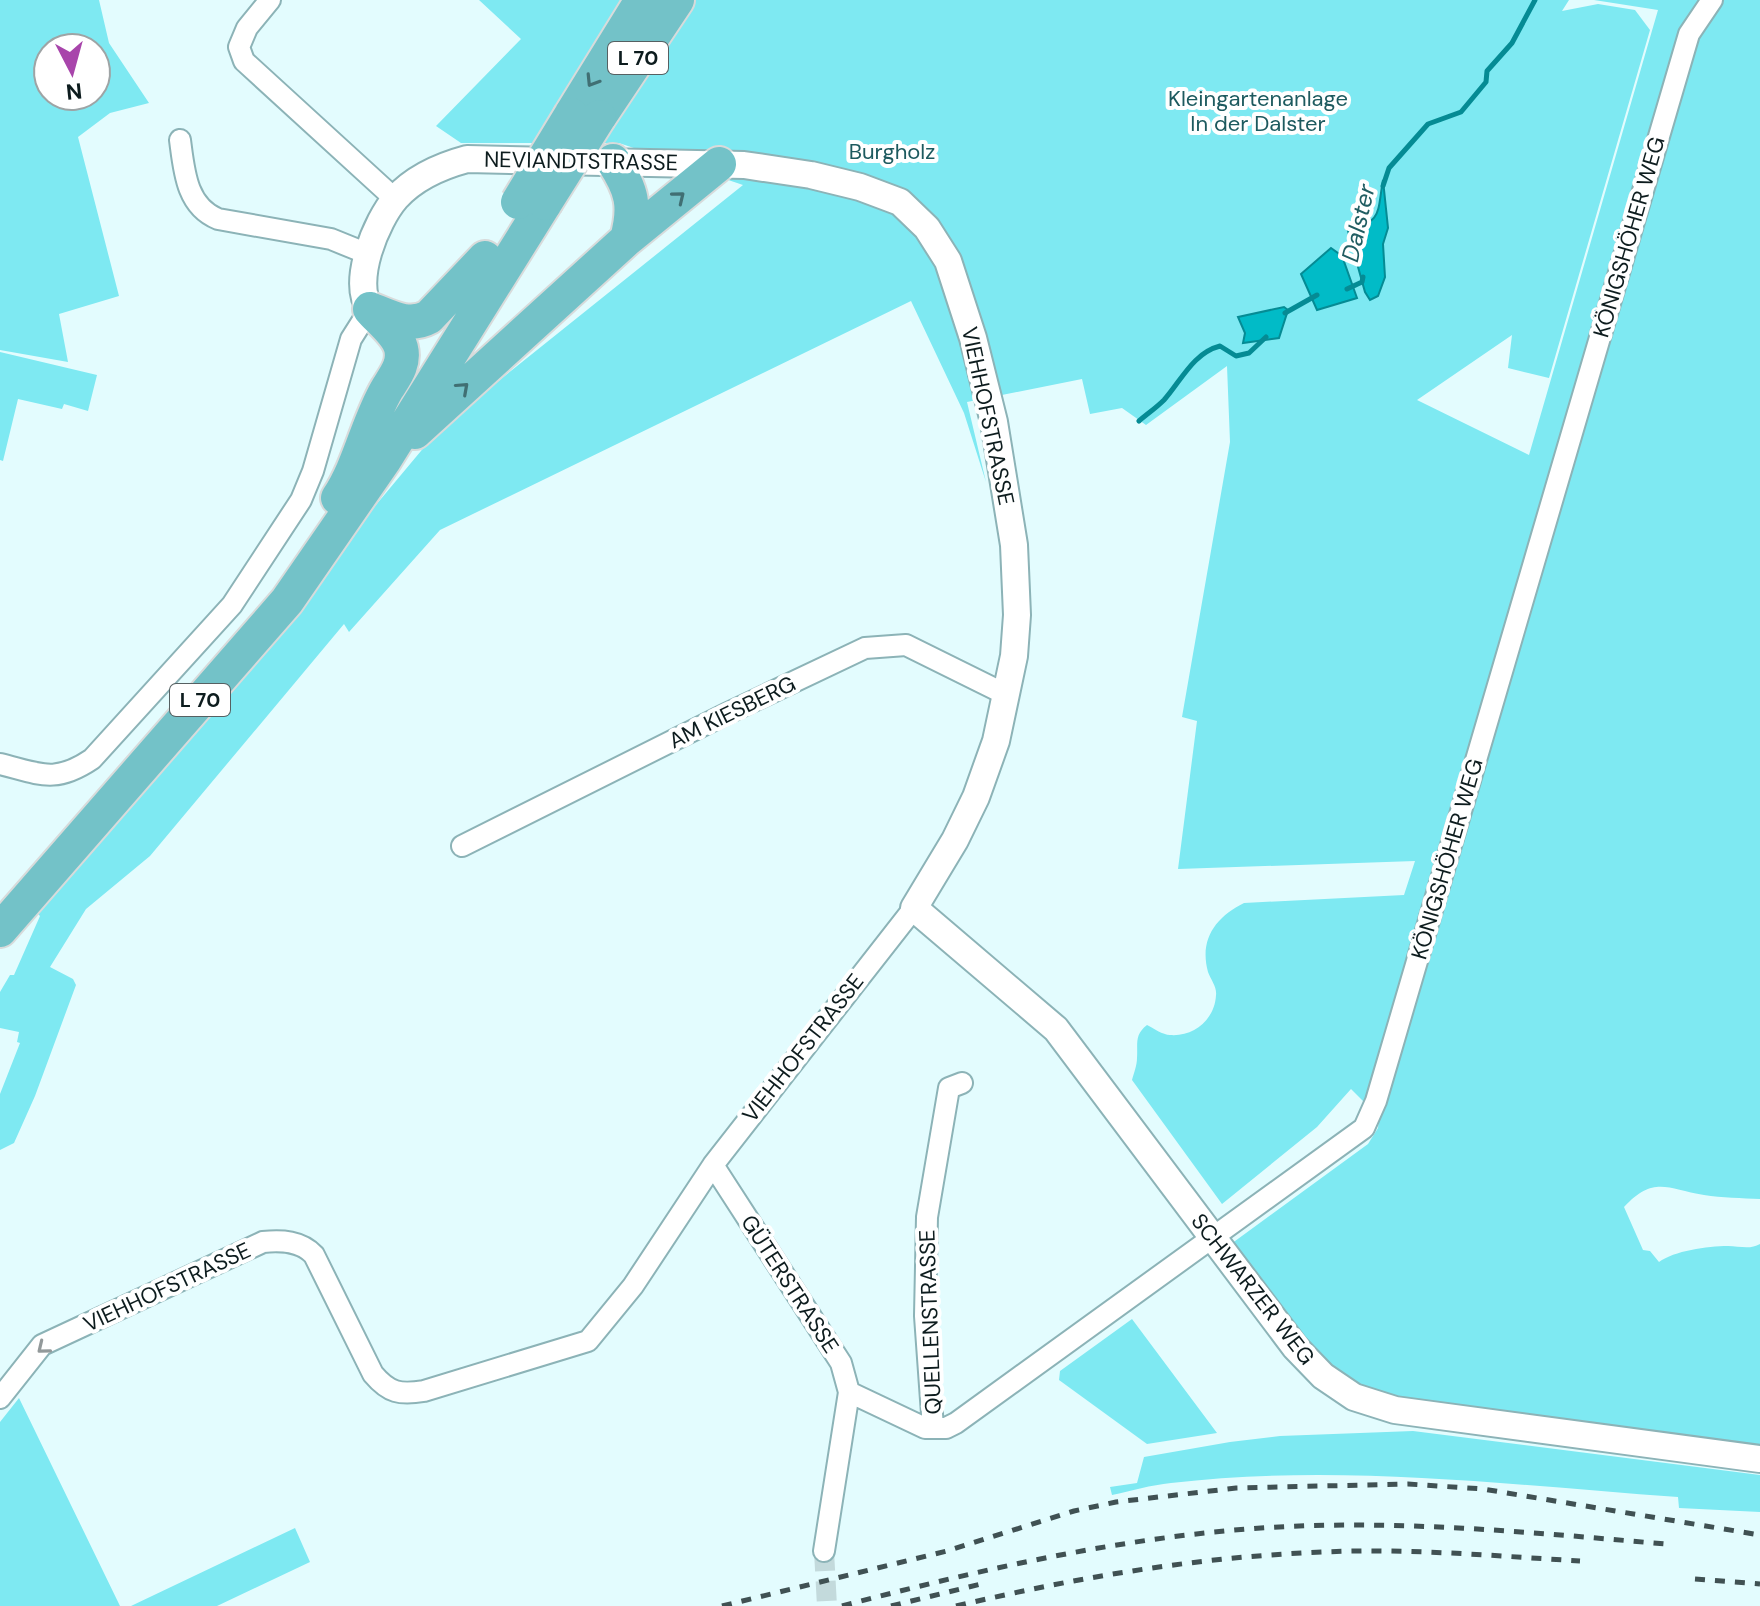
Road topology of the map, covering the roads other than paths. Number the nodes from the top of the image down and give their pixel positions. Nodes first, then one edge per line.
1 (270, 0) edge
2 (642, 0) edge
3 (677, 0) edge
4 (1712, 0) edge
5 (585, 116) junction
6 (180, 140) dead end
7 (613, 161) junction
8 (732, 164) junction
9 (395, 199) junction
10 (531, 203) junction
11 (627, 239) junction
12 (368, 254) junction
13 (485, 258) junction
14 (370, 309) junction
15 (385, 459) junction
16 (347, 485) junction
17 (1007, 695) junction
18 (0, 764) edge
19 (462, 846) dead end
20 (914, 908) junction
21 (0, 918) edge
22 (0, 930) edge
23 (962, 1083) dead end
24 (713, 1165) junction
25 (1213, 1239) junction
26 (849, 1392) junction
27 (0, 1398) edge
28 (933, 1428) junction
29 (1760, 1459) edge
30 (824, 1551) tunnel mouth

1 - 9 street
2 -> 5 highway, L 70
3 - 5 highway, L 70
4 - 25 street, KÖNIGSHÖHER WEG
5 - 10 highway, L 70, bridge
6 - 12 street
7 - 8 street, NEVIANDTSTRASSE
7 - 9 street, NEVIANDTSTRASSE
7 - 11 highway
11 -> 8 highway, L 70
8 - 17 street, VIEHHOFSTRASSE
9 - 12 street, NEVIANDTSTRASSE
10 - 13 highway, L 70
10 - 15 highway, L 70
15 -> 11 highway, L 70
12 - 14 street, NEVIANDTSTRASSE
13 - 14 highway
13 - 16 highway, L 70
14 - 16 highway
14 - 18 street
15 - 22 highway, L 70
16 - 21 highway, L 70
17 - 19 street, AM KIESBERG
17 - 20 street, VIEHHOFSTRASSE
20 - 24 street, VIEHHOFSTRASSE
20 - 25 street, SCHWARZER WEG
23 - 28 street, QUELLENSTRASSE
24 - 26 street, GÜTERSTRASSE
24 -> 27 street, VIEHHOFSTRASSE
25 - 28 street, KÖNIGSHÖHER WEG
25 - 29 street, SCHWARZER WEG
26 - 28 street
26 - 30 street, GÜTERSTRASSE

